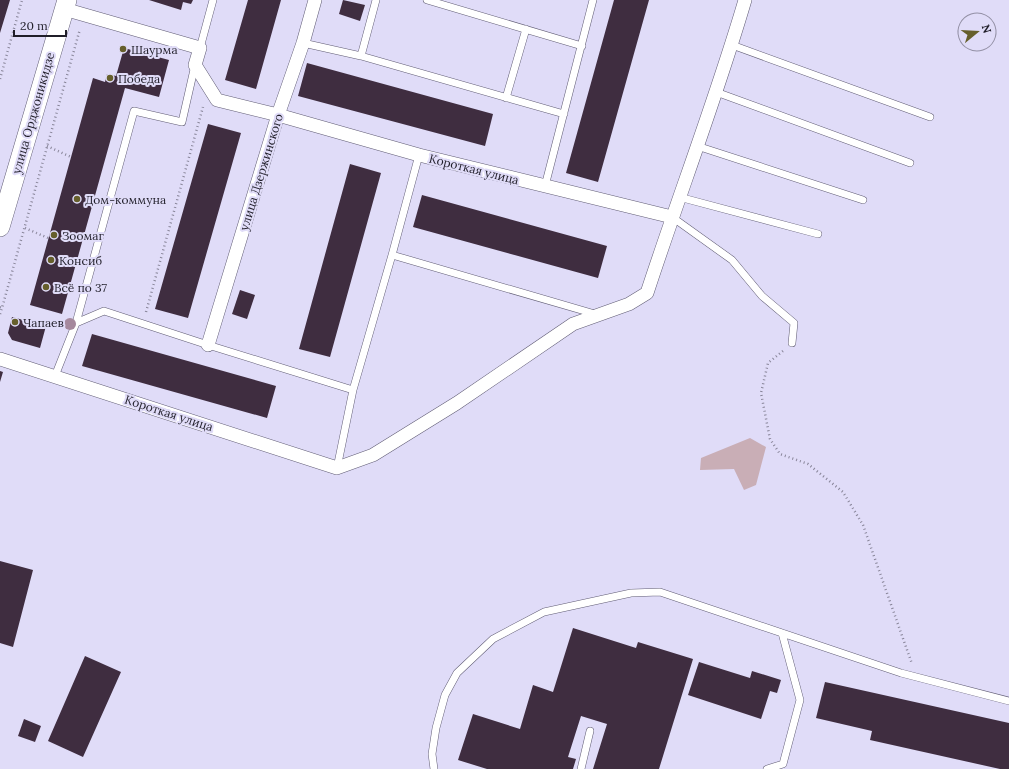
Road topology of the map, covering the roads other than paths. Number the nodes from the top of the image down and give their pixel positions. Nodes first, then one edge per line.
1 (213, 0) edge
2 (315, 0) edge
3 (376, 0) edge
4 (427, 0) edge
5 (594, 0) edge
6 (745, 0) edge
7 (65, 5) edge
8 (526, 29) junction
9 (303, 43) junction
10 (732, 44) junction
11 (582, 46) junction
12 (200, 48) junction
13 (361, 56) junction
14 (195, 65) junction
15 (716, 92) junction
16 (506, 98) junction
17 (564, 114) junction
18 (278, 115) junction
19 (930, 117) dead end
20 (697, 146) junction
21 (419, 155) junction
22 (910, 163) dead end
23 (545, 186) junction
24 (679, 197) junction
25 (863, 200) dead end
26 (672, 217) junction
27 (0, 227) edge
28 (818, 234) dead end
29 (392, 255) junction
30 (598, 315) junction
31 (76, 323) junction
32 (792, 343) road end
33 (208, 345) junction
34 (0, 359) edge
35 (55, 376) junction
36 (353, 390) junction
37 (337, 468) junction
38 (782, 633) junction
39 (1009, 701) edge
40 (590, 731) dead end
41 (434, 769) edge
42 (581, 769) edge
43 (767, 769) edge

1 - 12 lane
2 - 9 street, улица Дзержинского
3 - 13 lane
4 - 8 lane
5 - 11 lane
6 - 10 street
7 - 12 street
7 - 27 street, улица Орджоникидзе
8 - 11 lane
8 - 16 lane
9 - 13 lane
9 - 18 street, улица Дзержинского
10 - 15 street
10 - 19 lane
11 - 17 lane
12 - 14 street
13 - 16 lane
14 - 18 street, Короткая улица
14 - 31 lane
15 - 20 street
15 - 22 lane
16 - 17 lane
17 - 23 lane
18 - 21 street, Короткая улица
18 - 33 street, улица Дзержинского
20 - 24 street
20 - 25 lane
21 - 23 street, Короткая улица
21 - 29 lane
23 - 26 street, Короткая улица
24 - 26 street
24 - 28 lane
26 - 30 street
26 - 32 lane
29 - 30 lane
29 - 36 lane
30 - 37 street
31 - 33 lane
31 - 35 lane
33 - 36 lane
34 - 35 street, Короткая улица
35 - 37 street, Короткая улица
36 - 37 lane
38 - 39 lane
38 - 41 lane
38 - 43 lane
40 - 42 lane

